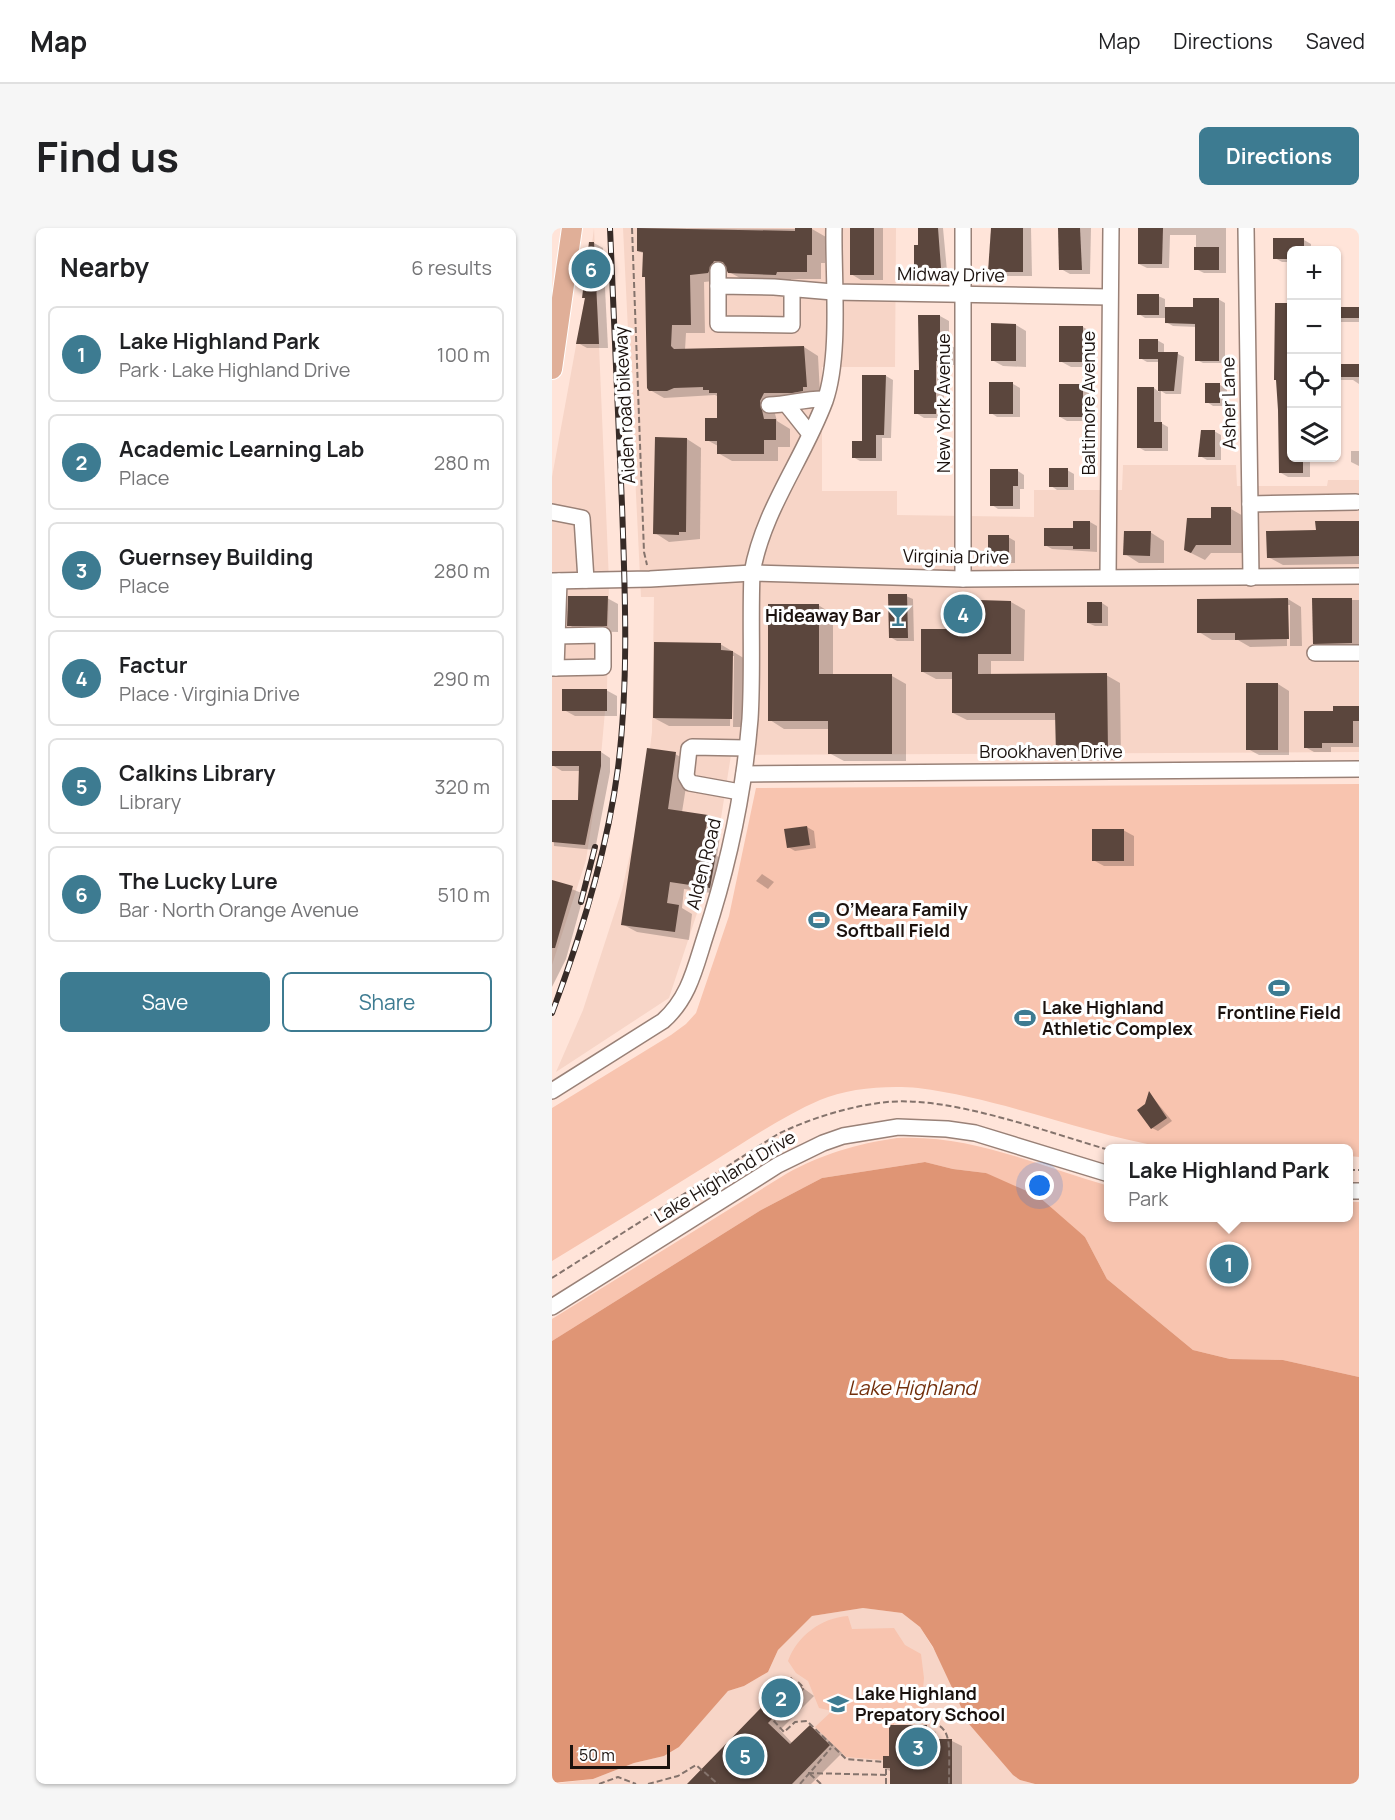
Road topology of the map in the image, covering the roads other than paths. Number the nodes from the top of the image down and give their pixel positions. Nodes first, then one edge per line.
1 (572, 228) edge
2 (834, 228) edge
3 (963, 228) edge
4 (1111, 228) edge
5 (1246, 228) edge
6 (718, 270) dead end
7 (718, 286) junction
8 (792, 289) junction
9 (833, 292) junction
10 (963, 294) junction
11 (1109, 297) junction
12 (557, 313) edge
13 (552, 369) edge
14 (825, 399) junction
15 (769, 405) dead end
16 (787, 405) junction
17 (810, 434) junction
18 (1356, 502) dead end
19 (1250, 504) junction
20 (552, 512) edge
21 (752, 573) junction
22 (1359, 576) edge
23 (1108, 578) junction
24 (1251, 578) junction
25 (963, 579) junction
26 (586, 580) junction
27 (556, 581) edge
28 (556, 636) junction
29 (1315, 652) dead end
30 (1359, 652) edge
31 (554, 668) edge
32 (746, 748) junction
33 (1359, 769) edge
34 (744, 774) junction
35 (741, 792) junction
36 (552, 1091) edge
37 (1104, 1172) edge
38 (552, 1307) edge

1 - 12 main road
2 - 9 street, Alden Road
3 - 10 street, New York Avenue
4 - 11 street, Baltimore Avenue
5 - 19 street, Asher Lane
6 - 7 street
7 - 8 street, Midway Drive
7 - 8 street
8 - 9 street, Midway Drive
9 - 10 street, Midway Drive
9 - 14 street, Alden Road
10 - 11 street, Midway Drive
10 - 25 street, New York Avenue
11 - 23 street, Baltimore Avenue
12 - 13 main road
14 - 16 street
14 - 17 street, Alden Road
15 - 16 street
16 - 17 street
17 - 21 street, Alden Road
18 - 19 street
19 - 24 street, Asher Lane
20 - 26 street
21 - 25 street, Virginia Drive
21 - 26 street, Virginia Drive
21 - 32 street, Alden Road
22 - 24 street, Virginia Drive
23 - 24 street, Virginia Drive
23 - 25 street, Virginia Drive
26 - 27 street, Virginia Drive
27 - 28 street
28 - 31 street
28 - 31 street
29 - 30 street
32 - 34 street, Alden Road
32 - 35 street
33 - 34 street, Brookhaven Drive
34 - 35 street, Alden Road
35 - 36 street, Alden Road
37 - 38 street, Lake Highland Drive

